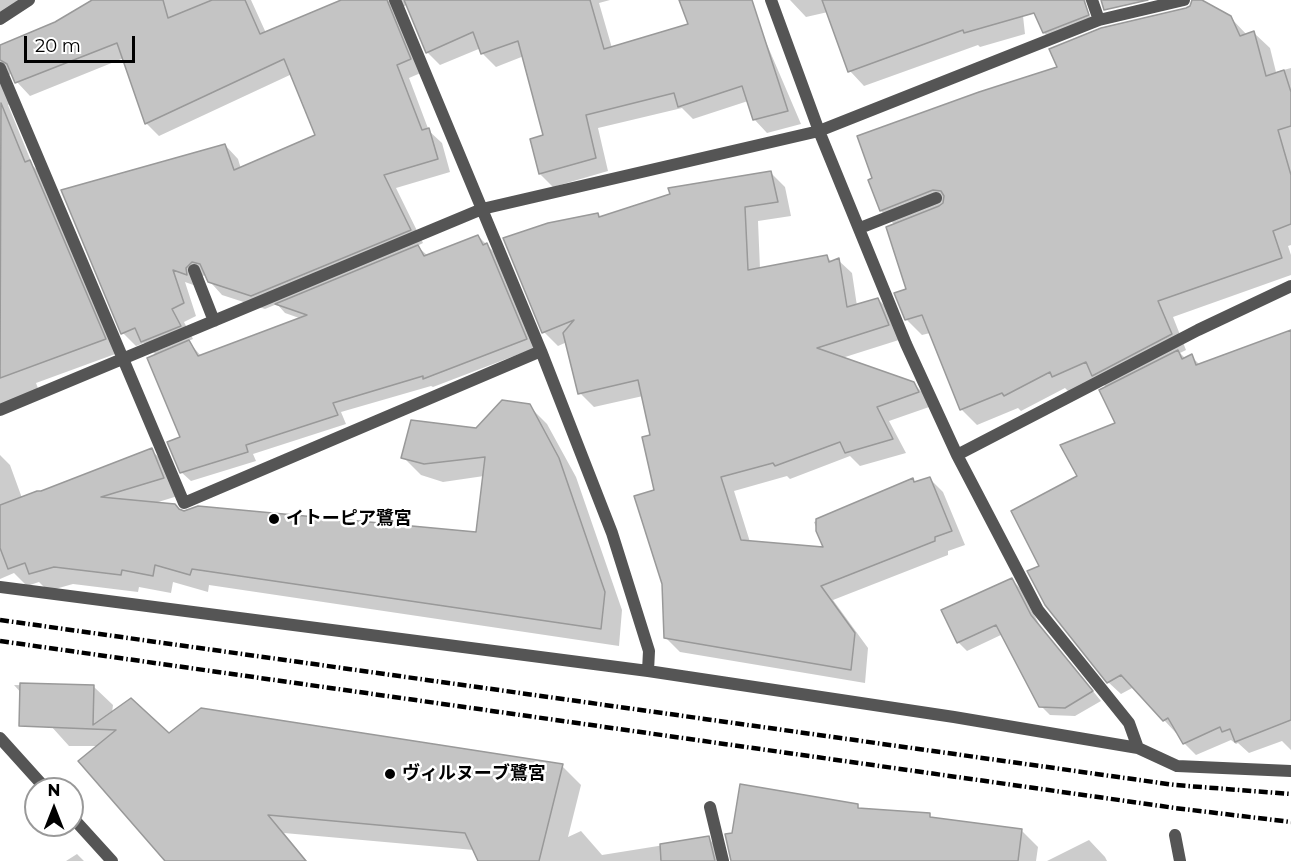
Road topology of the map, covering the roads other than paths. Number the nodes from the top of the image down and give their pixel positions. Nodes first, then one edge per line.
1 (29, 0) edge
2 (395, 0) edge
3 (771, 0) edge
4 (1092, 0) edge
5 (1184, 0) edge
6 (0, 19) edge
7 (1099, 20) junction
8 (0, 68) edge
9 (819, 131) junction
10 (936, 198) dead end
11 (482, 209) junction
12 (860, 228) junction
13 (194, 270) dead end
14 (1291, 286) edge
15 (214, 321) junction
16 (541, 351) junction
17 (122, 359) junction
18 (0, 410) edge
19 (957, 455) junction
20 (0, 587) edge
21 (648, 671) junction
22 (0, 738) edge
23 (1138, 748) junction
24 (1291, 771) edge
25 (35, 777) edge
26 (710, 807) dead end
27 (84, 830) edge
28 (1175, 834) dead end
29 (112, 861) edge
30 (723, 861) edge
31 (1180, 861) edge

1 - 6 street
2 - 11 street
3 - 9 street
4 - 7 street
5 - 7 street
7 - 9 street
8 - 17 street
9 - 11 street
9 - 12 street
10 - 12 street
11 - 15 street
11 - 16 street
12 - 19 street
13 - 15 street
14 - 19 street
15 - 17 street
16 - 17 street
16 - 21 street
17 - 18 street
19 - 23 street
20 - 21 street
21 - 23 street
22 - 25 street
23 - 24 street
26 - 30 street
27 - 29 street
28 - 31 street

